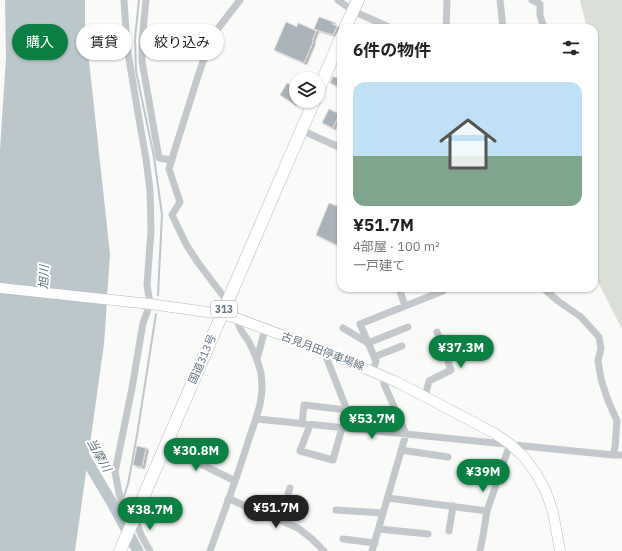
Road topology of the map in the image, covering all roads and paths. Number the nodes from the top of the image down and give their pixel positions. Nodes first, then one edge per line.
1 (124, 0) edge
2 (146, 0) edge
3 (240, 0) edge
4 (338, 0) edge
5 (358, 0) edge
6 (447, 0) edge
7 (500, 0) edge
8 (532, 0) edge
9 (353, 11) junction
10 (348, 24) edge
11 (382, 24) edge
12 (446, 24) edge
13 (503, 24) edge
14 (543, 24) edge
15 (337, 47) edge
16 (325, 75) edge
17 (311, 108) edge
18 (301, 130) junction
19 (337, 146) edge
20 (172, 160) junction
21 (0, 288) edge
22 (400, 292) edge
23 (440, 292) edge
24 (548, 292) edge
25 (227, 300) junction
26 (150, 304) junction
27 (405, 306) junction
28 (221, 314) junction
29 (236, 318) junction
30 (408, 327) dead end
31 (343, 328) dead end
32 (265, 329) junction
33 (437, 332) dead end
34 (368, 342) junction
35 (402, 346) dead end
36 (329, 353) junction
37 (374, 357) junction
38 (257, 359) junction
39 (374, 372) junction
40 (384, 376) junction
41 (425, 397) junction
42 (347, 410) junction
43 (257, 419) junction
44 (306, 424) junction
45 (342, 428) junction
46 (354, 429) junction
47 (406, 434) junction
48 (510, 444) junction
49 (165, 446) junction
50 (402, 450) junction
51 (613, 455) junction
52 (622, 455) edge
53 (448, 457) dead end
54 (622, 461) edge
55 (235, 481) junction
56 (290, 488) dead end
57 (388, 498) junction
58 (228, 499) junction
59 (453, 506) junction
60 (336, 510) dead end
61 (487, 511) junction
62 (383, 513) junction
63 (135, 517) junction
64 (280, 520) junction
65 (379, 529) junction
66 (449, 531) dead end
67 (428, 534) dead end
68 (343, 539) dead end
69 (375, 543) junction
70 (120, 551) edge
71 (150, 551) edge
72 (210, 551) edge
73 (324, 551) edge
74 (372, 551) edge
75 (480, 551) edge
76 (560, 551) edge

1 - 26 street
2 - 20 street
3 - 20 street
4 - 9 street
5 - 9 highway
6 - 12 street
7 - 13 street
8 - 14 street
9 - 10 highway
9 - 11 street
15 - 16 highway
17 - 18 highway, 国道313号 / 313
18 - 19 street
18 - 25 highway, 国道313号 / 313
20 - 25 street
21 - 26 main road, 古見月田停車場線
22 - 27 street
23 - 27 street
24 - 51 street
25 - 28 highway, 国道313号 / 313
26 - 28 main road, 古見月田停車場線
26 - 63 street
27 - 34 street
28 - 29 main road, 古見月田停車場線
28 - 49 highway, 国道313号 / 313
29 - 32 main road, 古見月田停車場線
29 - 38 street
30 - 34 street
31 - 34 street
32 - 36 main road, 古見月田停車場線
32 - 38 street
33 - 41 street
34 - 37 street
35 - 37 street
36 - 39 main road, 古見月田停車場線
36 - 42 street
37 - 39 street
38 - 43 street
39 - 40 main road, 古見月田停車場線
40 - 41 main road, 古見月田停車場線
40 - 47 street
41 - 48 main road, 古見月田停車場線
42 - 44 street
42 - 46 street
43 - 44 street
43 - 55 street
44 - 45 street
44 - 45 street
45 - 46 street
46 - 47 street
47 - 48 street
47 - 50 street
48 - 51 street
48 - 61 street
48 - 76 main road, 古見月田停車場線
49 - 55 street
49 - 63 highway, 国道313号 / 313
50 - 53 street
50 - 57 street
51 - 52 street
51 - 54 street
55 - 58 street
56 - 64 street
57 - 59 street
57 - 62 street
58 - 64 street
58 - 72 street
59 - 61 street
59 - 66 street
60 - 62 street
61 - 75 street
62 - 65 street
63 - 70 highway, 国道313号 / 313
63 - 71 street
64 - 73 street
65 - 67 street
65 - 69 street
68 - 69 street
69 - 74 street

